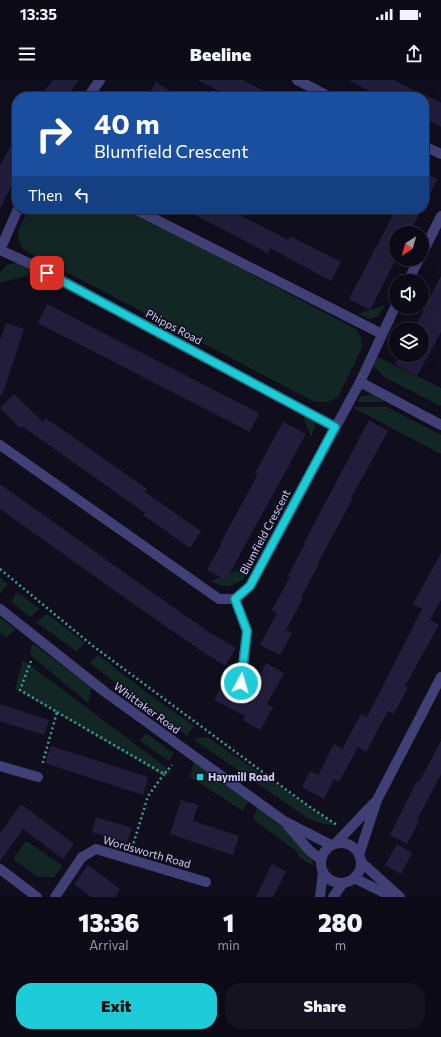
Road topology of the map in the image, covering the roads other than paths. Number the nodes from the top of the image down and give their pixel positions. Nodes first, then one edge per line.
1 (100, 80) edge
2 (297, 80) edge
3 (92, 92) edge
4 (320, 92) edge
5 (429, 148) edge
6 (441, 154) edge
7 (16, 214) edge
8 (145, 214) edge
9 (441, 216) edge
10 (429, 240) edge
11 (0, 250) edge
12 (392, 314) edge
13 (382, 334) junction
14 (360, 382) junction
15 (441, 425) edge
16 (335, 427) junction
17 (0, 445) edge
18 (235, 599) junction
19 (0, 609) edge
20 (441, 677) edge
21 (241, 683) dead end
22 (0, 766) edge
23 (38, 777) road end
24 (377, 800) junction
25 (284, 821) junction
26 (333, 844) junction
27 (360, 858) junction
28 (321, 860) junction
29 (0, 869) edge
30 (323, 872) junction
31 (354, 878) junction
32 (206, 882) dead end
33 (342, 883) junction
34 (37, 897) edge
35 (55, 897) edge
36 (320, 897) edge
37 (333, 897) edge
38 (393, 897) edge
39 (400, 897) edge

1 - 3 street
2 - 4 street
5 - 6 street
7 - 11 street
8 - 13 street
9 - 10 street
11 - 16 street, Phipps Road
12 - 13 street, Blumfield Crescent
13 - 14 street, Blumfield Crescent
14 - 15 street
14 - 16 street, Blumfield Crescent
16 - 18 street, Blumfield Crescent
17 - 18 street
18 - 21 street
19 - 25 street, Whittaker Road
20 - 24 street
22 - 23 street
24 - 26 street
24 - 27 street
25 - 26 street, Whittaker Road
25 - 28 street, Whittaker Road
26 - 27 street
26 - 28 street
27 - 31 street
27 - 39 street
28 - 30 street
29 - 34 street
30 - 33 street
30 - 36 street
31 - 33 street
31 - 38 street
32 - 35 street, Wordsworth Road
33 - 37 street

